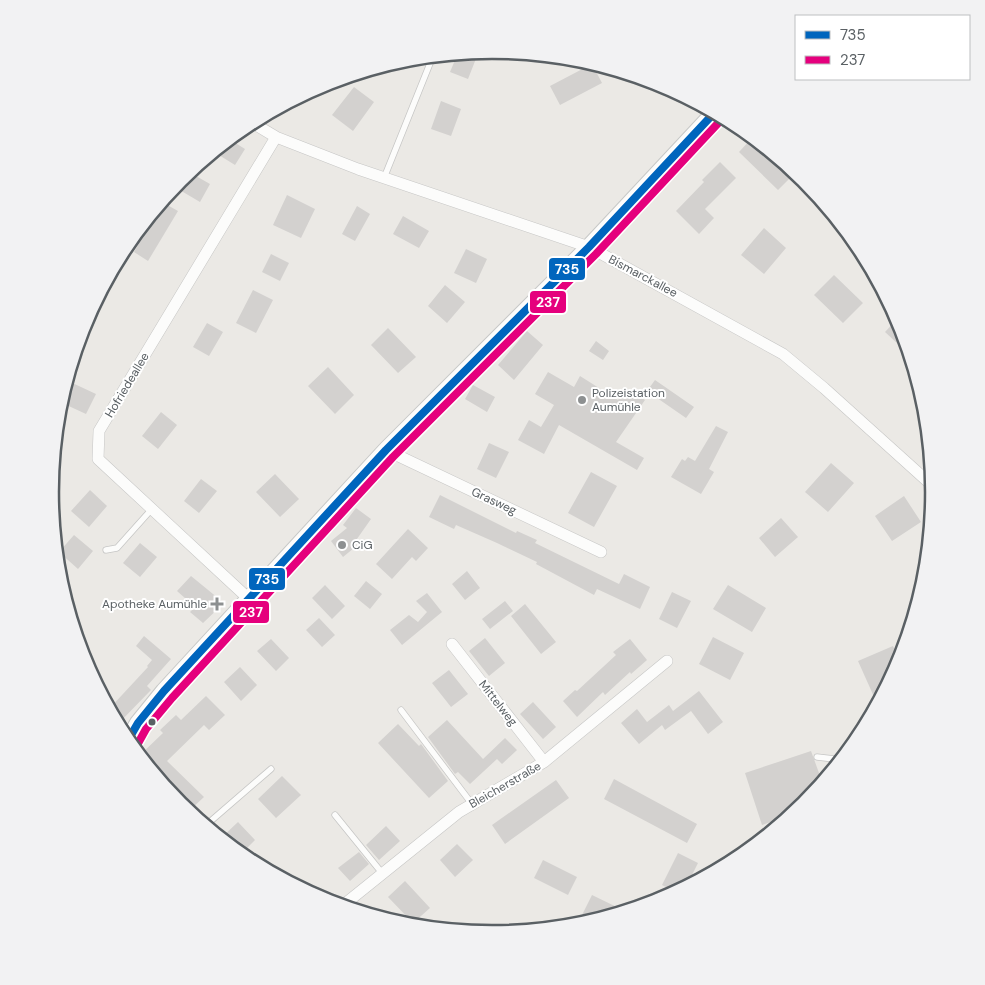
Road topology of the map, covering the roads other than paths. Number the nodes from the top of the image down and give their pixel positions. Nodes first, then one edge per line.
1 (430, 63) edge
2 (710, 118) edge
3 (260, 127) edge
4 (276, 137) junction
5 (384, 178) junction
6 (589, 247) junction
7 (386, 450) junction
8 (926, 480) edge
9 (151, 510) junction
10 (106, 550) dead end
11 (602, 552) dead end
12 (250, 600) junction
13 (452, 644) dead end
14 (667, 661) dead end
15 (401, 710) dead end
16 (132, 733) edge
17 (818, 757) dead end
18 (835, 759) edge
19 (544, 762) junction
20 (271, 770) dead end
21 (472, 804) junction
22 (336, 815) dead end
23 (210, 822) edge
24 (382, 873) junction
25 (348, 901) edge

1 - 5 lane
2 - 6 street
3 - 4 street, Bismarckallee
4 - 5 street, Bismarckallee
4 - 9 street, Hofriedeallee
5 - 6 street, Bismarckallee
6 - 7 street
6 - 8 street, Bismarckallee
7 - 11 street, Grasweg
7 - 12 street
9 - 10 lane
9 - 12 street, Hofriedeallee
12 - 16 street
13 - 19 street, Mittelweg
14 - 19 street, Bleicherstraße
15 - 21 lane
17 - 18 lane
19 - 21 street, Bleicherstraße
20 - 23 lane
21 - 24 street, Bleicherstraße
22 - 24 lane
24 - 25 street, Bleicherstraße

